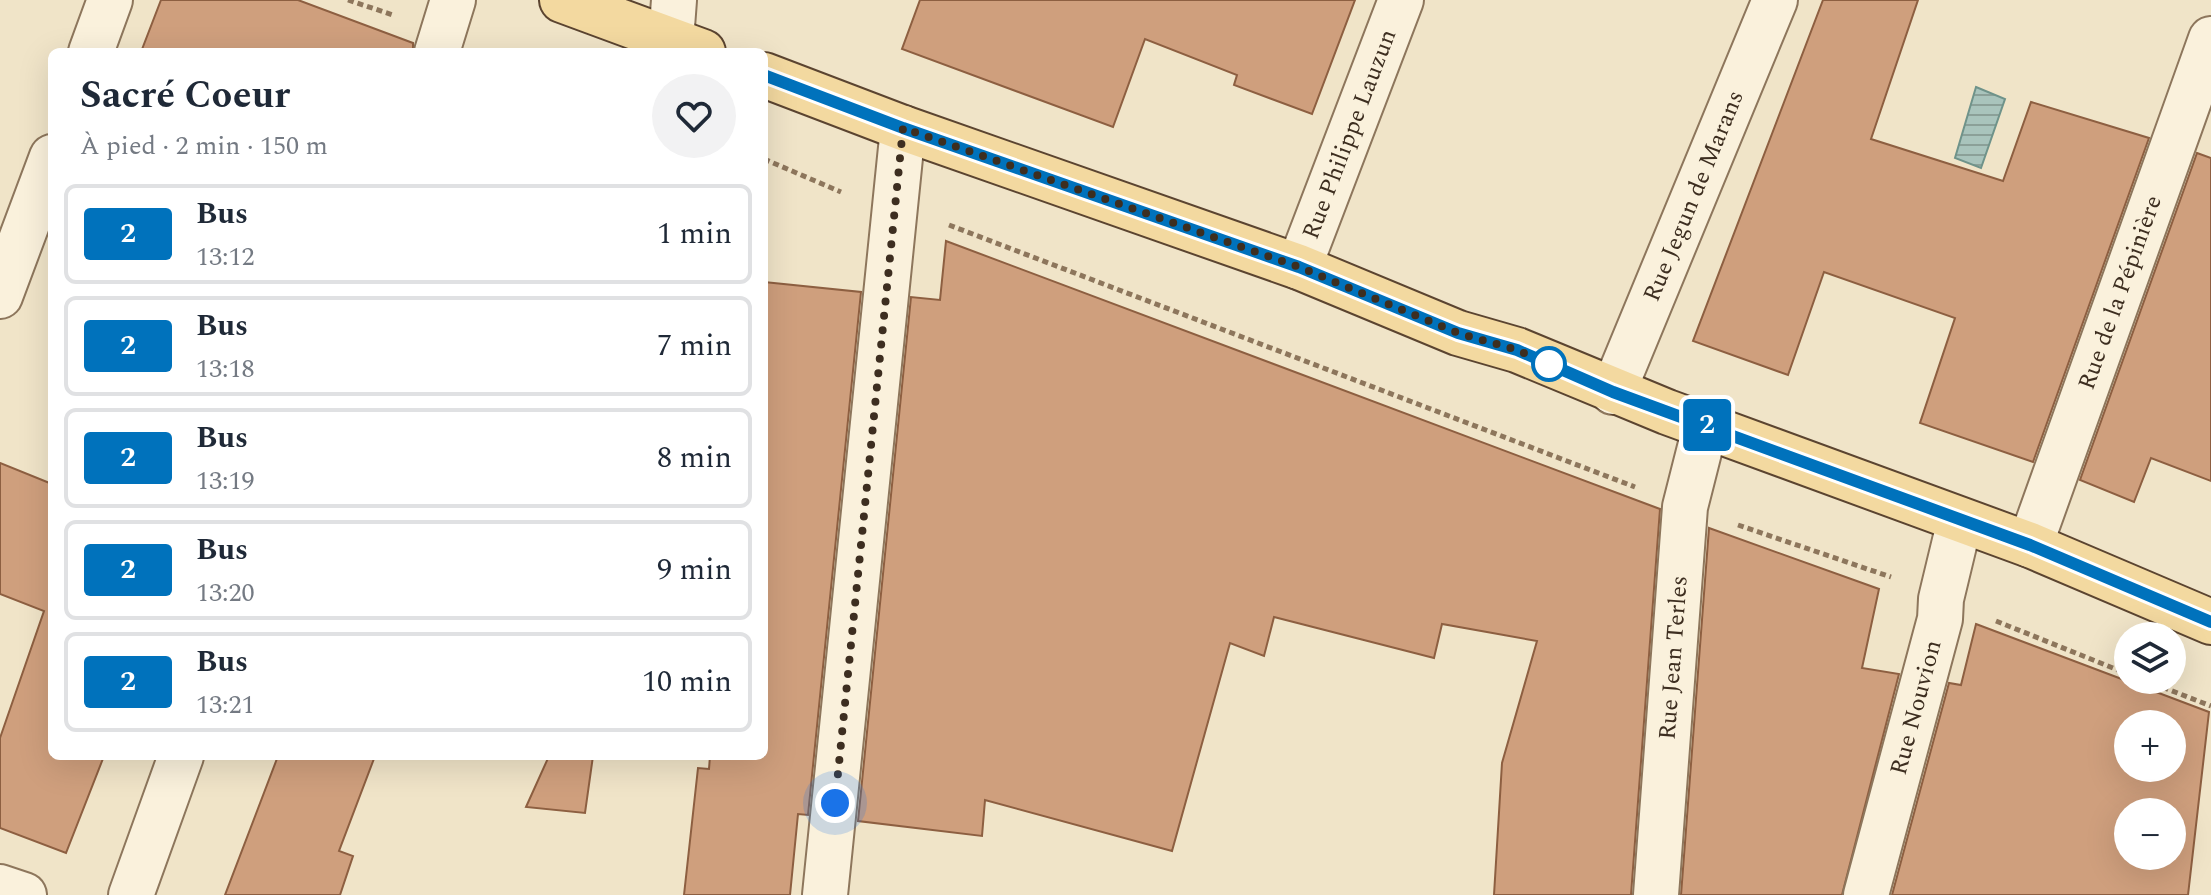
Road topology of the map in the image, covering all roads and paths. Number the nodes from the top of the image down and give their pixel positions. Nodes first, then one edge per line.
1 (110, 0) edge
2 (453, 0) edge
3 (562, 0) edge
4 (1401, 0) edge
5 (1775, 0) edge
6 (683, 31) edge
7 (2211, 39) edge
8 (92, 48) edge
9 (438, 48) edge
10 (768, 77) edge
11 (903, 128) junction
12 (768, 161) edge
13 (48, 168) edge
14 (895, 204) junction
15 (1299, 267) junction
16 (0, 296) edge
17 (1613, 392) junction
18 (1706, 424) junction
19 (1685, 507) junction
20 (1960, 520) junction
21 (2030, 545) junction
22 (1941, 599) junction
23 (2211, 622) edge
24 (2114, 668) edge
25 (2180, 694) edge
26 (2211, 706) edge
27 (180, 760) edge
28 (0, 887) edge
29 (24, 895) edge
30 (131, 895) edge
31 (825, 895) edge
32 (1656, 895) edge
33 (1866, 895) edge

1 - 8 street
2 - 9 street
3 - 6 main road
4 - 15 street, Rue Philippe Lauzun
5 - 17 street, Rue Jegun de Marans
7 - 21 street, Rue de la Pépinière
10 - 11 main road
11 - 14 street
11 - 15 main road
12 - 14 path
13 - 16 street
14 - 19 path
14 - 31 street
15 - 17 main road
17 - 18 main road
18 - 19 street, Rue Jean Terles
18 - 20 main road
19 - 22 path
19 - 32 street, Rue Jean Terles
20 - 21 main road
20 - 22 street, Rue Nouvion
21 - 23 main road
22 - 24 path
22 - 33 street, Rue Nouvion
25 - 26 path
27 - 30 street
28 - 29 street

